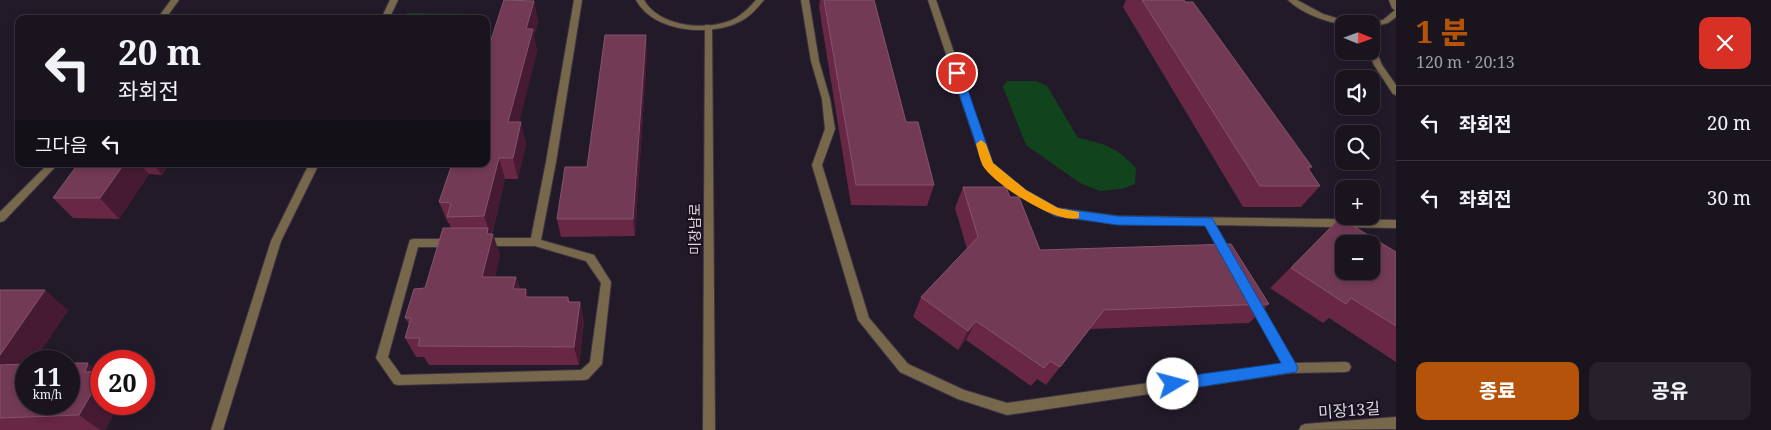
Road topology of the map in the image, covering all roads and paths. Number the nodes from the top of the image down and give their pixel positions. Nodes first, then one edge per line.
1 (175, 0) edge
2 (394, 0) edge
3 (578, 0) edge
4 (640, 0) edge
5 (760, 0) edge
6 (805, 0) edge
7 (932, 0) edge
8 (1292, 0) edge
9 (1393, 0) edge
10 (1396, 10) edge
11 (165, 15) edge
12 (387, 15) edge
13 (1335, 20) edge
14 (1380, 23) edge
15 (708, 27) junction
16 (1376, 60) edge
17 (1396, 92) edge
18 (50, 167) edge
19 (313, 167) edge
20 (0, 218) edge
21 (1208, 222) junction
22 (1396, 224) edge
23 (535, 242) junction
24 (1233, 265) edge
25 (1247, 291) edge
26 (1345, 367) dead end
27 (1291, 368) junction
28 (1396, 423) edge
29 (217, 430) edge
30 (709, 430) edge
31 (1305, 430) edge

1 - 11 street
2 - 12 street
3 - 23 street
4 - 15 street
5 - 15 street
6 - 27 street
7 - 21 street
8 - 13 street
9 - 10 street
10 - 14 street
15 - 30 street, 미장남로
16 - 17 street
18 - 20 street
19 - 29 street
21 - 22 street
21 - 24 street
23 - 23 street
25 - 27 street
26 - 27 street
28 - 31 street, 미장13길

